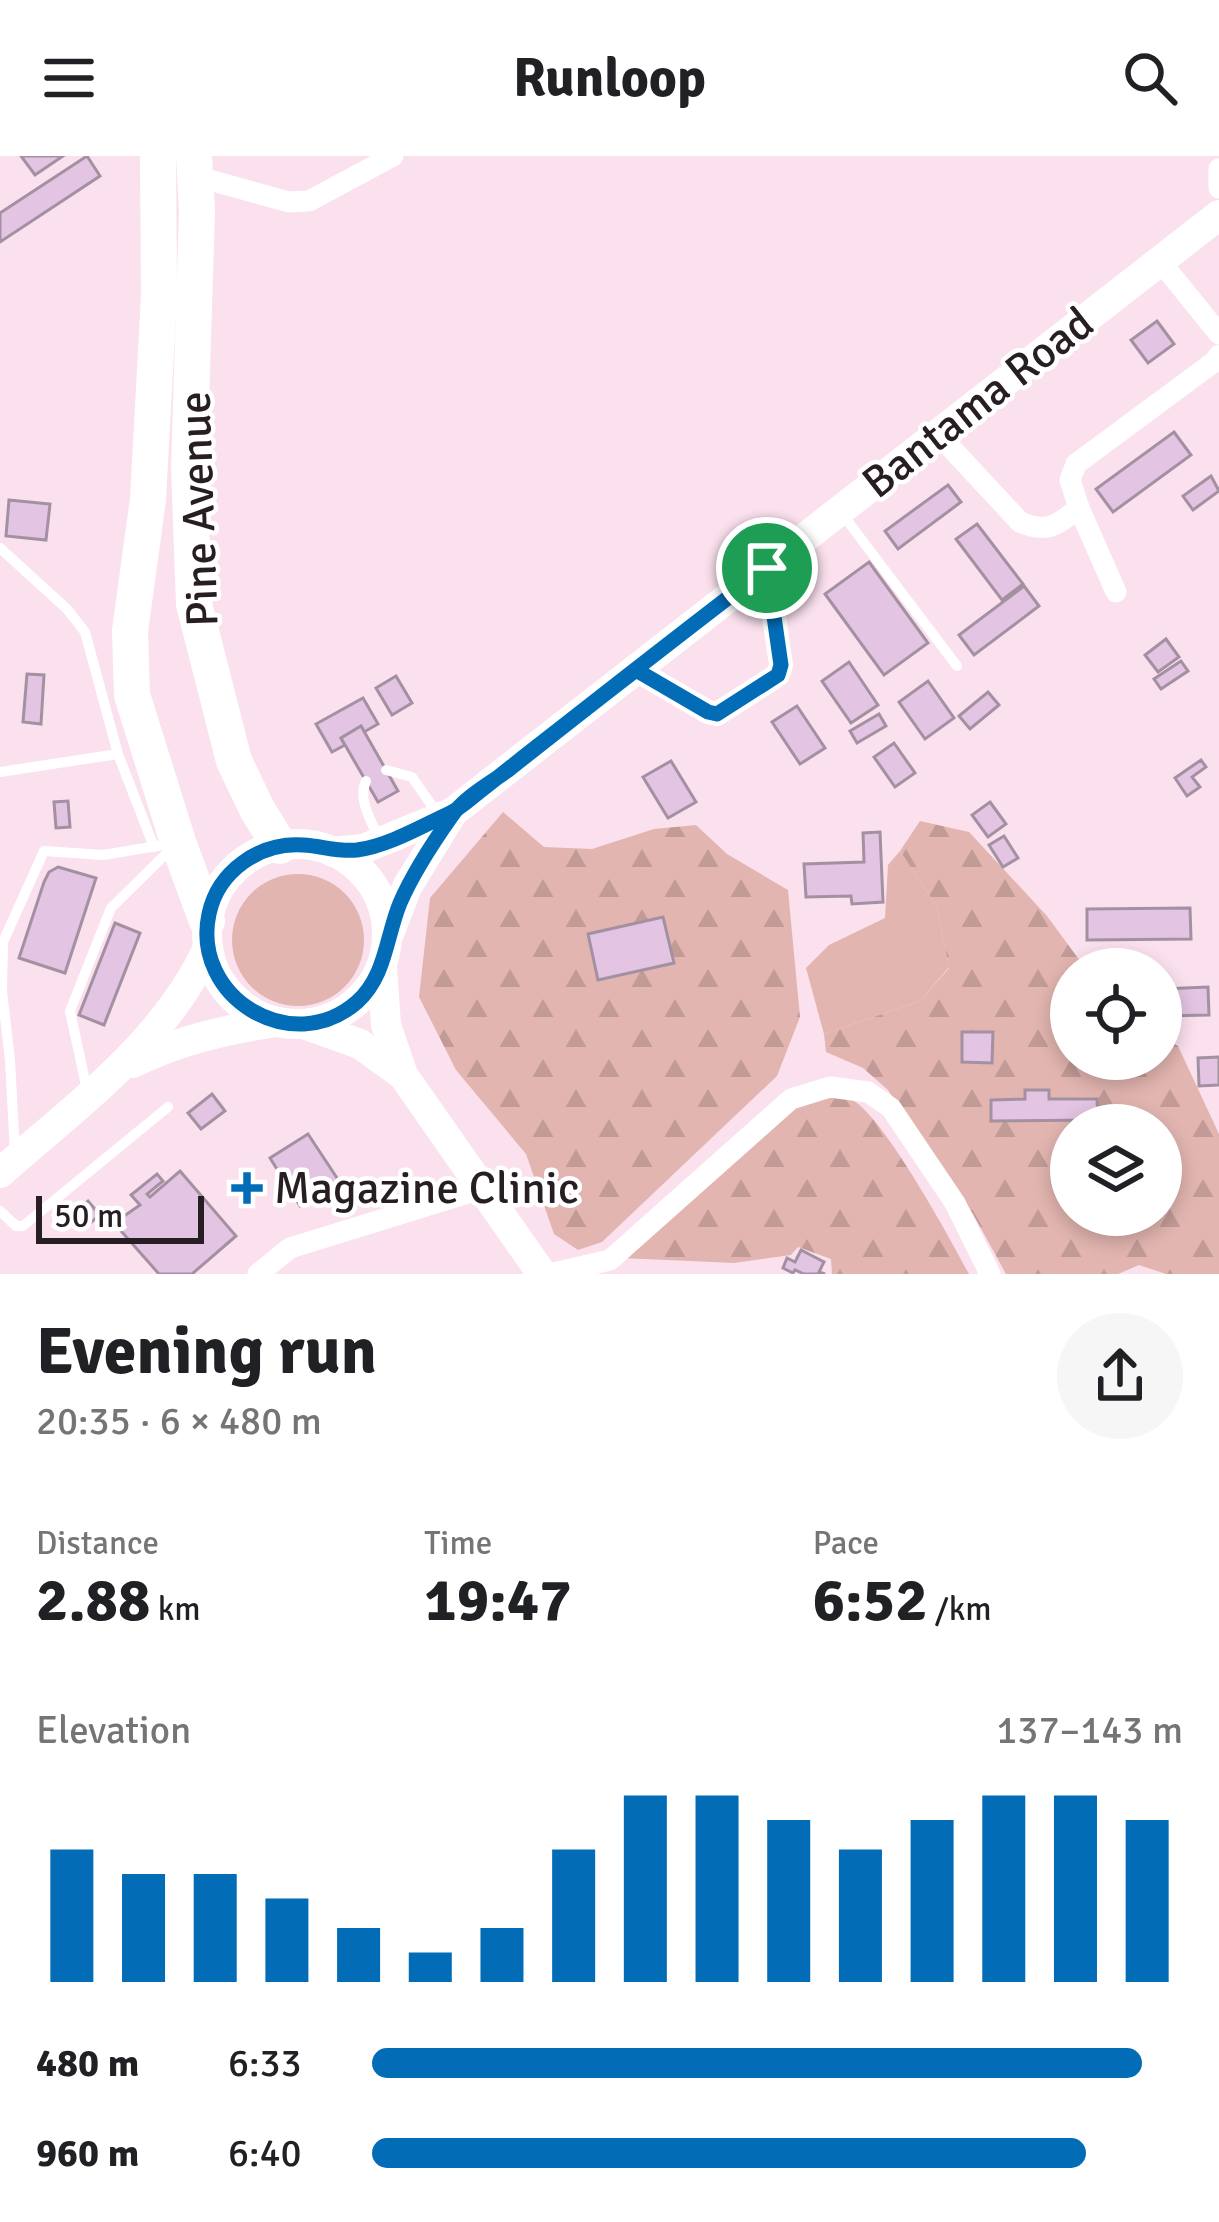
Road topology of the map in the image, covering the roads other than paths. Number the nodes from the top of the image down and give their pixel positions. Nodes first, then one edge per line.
1 (158, 156) edge
2 (393, 156) edge
3 (194, 166) edge
4 (1219, 169) edge
5 (1219, 188) edge
6 (1219, 214) edge
7 (1160, 261) junction
8 (1219, 334) edge
9 (1219, 355) edge
10 (938, 434) junction
11 (1079, 508) junction
12 (840, 511) junction
13 (0, 548) edge
14 (767, 568) junction
15 (1116, 592) dead end
16 (957, 666) dead end
17 (636, 670) junction
18 (118, 754) junction
19 (386, 770) dead end
20 (0, 772) edge
21 (366, 781) dead end
22 (446, 814) junction
23 (380, 843) junction
24 (166, 844) junction
25 (280, 846) junction
26 (333, 852) junction
27 (207, 935) junction
28 (385, 951) junction
29 (291, 1023) junction
30 (117, 1071) junction
31 (404, 1075) junction
32 (88, 1096) junction
33 (168, 1106) dead end
34 (8, 1166) edge
35 (481, 1189) junction
36 (0, 1211) edge
37 (258, 1274) edge
38 (546, 1274) edge
39 (990, 1274) edge

1 - 24 main road
2 - 3 street
3 - 25 main road, Pine Avenue
4 - 5 street
6 - 7 main road, Bantama Road
7 - 8 street
7 - 10 main road, Bantama Road
9 - 11 street
10 - 11 street
10 - 12 main road, Bantama Road
11 - 15 street
12 - 14 main road, Bantama Road
12 - 16 lane
13 - 18 lane
14 - 17 main road, Bantama Road
14 - 17 lane
17 - 22 main road, Bantama Road
18 - 20 lane
18 - 24 lane
19 - 22 lane
21 - 23 lane
22 - 23 main road
22 - 28 main road
23 - 26 main road
24 - 27 main road
24 - 32 lane
24 - 34 lane
25 - 26 main road
25 - 27 main road
26 - 28 main road
27 - 29 main road
27 - 30 main road
28 - 29 main road
28 - 31 main road
29 - 30 main road
29 - 31 main road
30 - 32 main road
31 - 35 main road
32 - 34 main road
33 - 36 lane
35 - 37 street
35 - 38 main road
38 - 39 street

